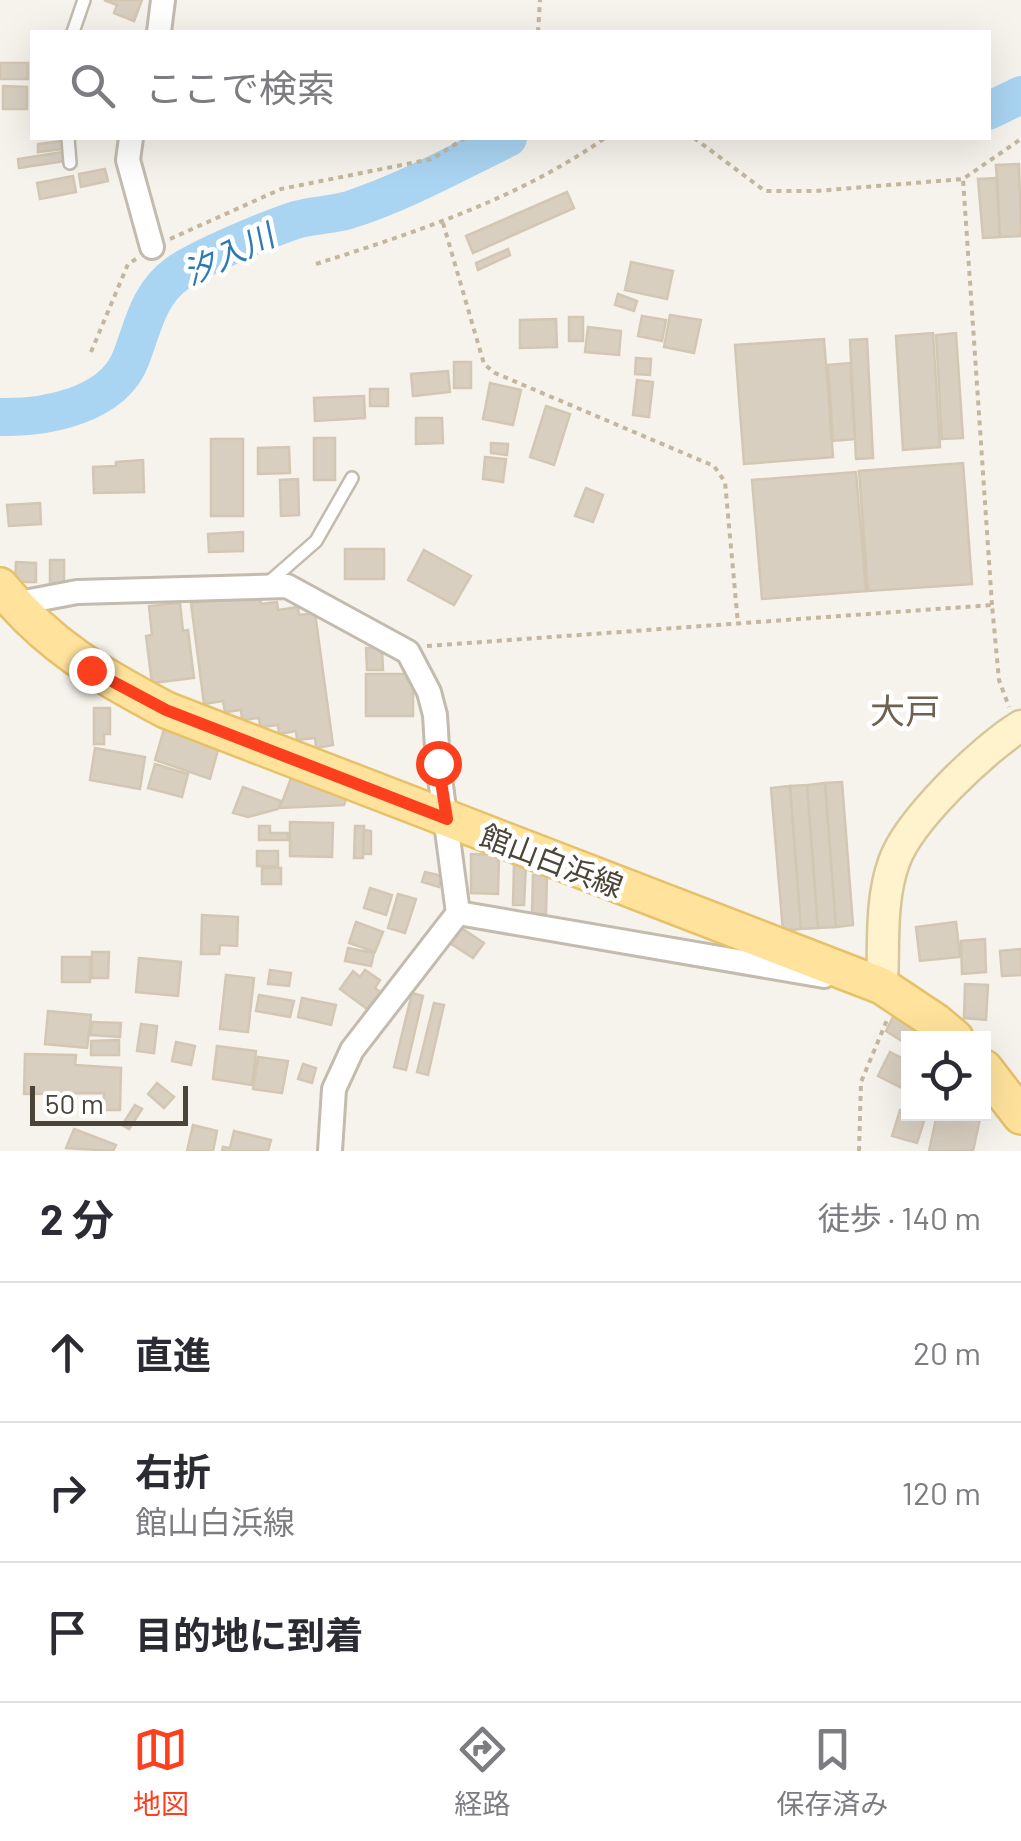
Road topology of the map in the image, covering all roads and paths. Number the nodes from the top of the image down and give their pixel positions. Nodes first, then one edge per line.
1 (84, 0) edge
2 (163, 0) edge
3 (540, 0) edge
4 (73, 30) edge
5 (159, 30) edge
6 (538, 30) edge
7 (1021, 139) edge
8 (68, 140) edge
9 (131, 140) edge
10 (461, 140) edge
11 (602, 140) edge
12 (697, 140) edge
13 (70, 163) dead end
14 (962, 179) junction
15 (443, 223) junction
16 (152, 247) junction
17 (316, 264) dead end
18 (91, 352) dead end
19 (352, 478) dead end
20 (266, 585) junction
21 (4, 593) edge
22 (992, 606) junction
23 (738, 624) junction
24 (408, 652) junction
25 (1019, 727) edge
26 (447, 819) junction
27 (458, 913) junction
28 (889, 992) junction
29 (947, 1031) edge
30 (991, 1077) edge
31 (1021, 1116) edge
32 (330, 1151) edge
33 (859, 1151) edge

1 - 4 lane
2 - 5 street
3 - 6 path
7 - 14 path
8 - 13 lane
9 - 16 street
10 - 16 path
11 - 15 path
12 - 14 path
14 - 22 path
15 - 17 path
15 - 23 path
16 - 18 path
19 - 20 lane
20 - 21 street
20 - 24 street
21 - 26 main road, 館山白浜線
22 - 23 path
22 - 25 path
23 - 24 path
24 - 26 street
25 - 28 street
26 - 27 street
26 - 28 main road, 館山白浜線
27 - 28 street
27 - 32 street
28 - 29 main road, 館山白浜線
28 - 33 path
30 - 31 main road

